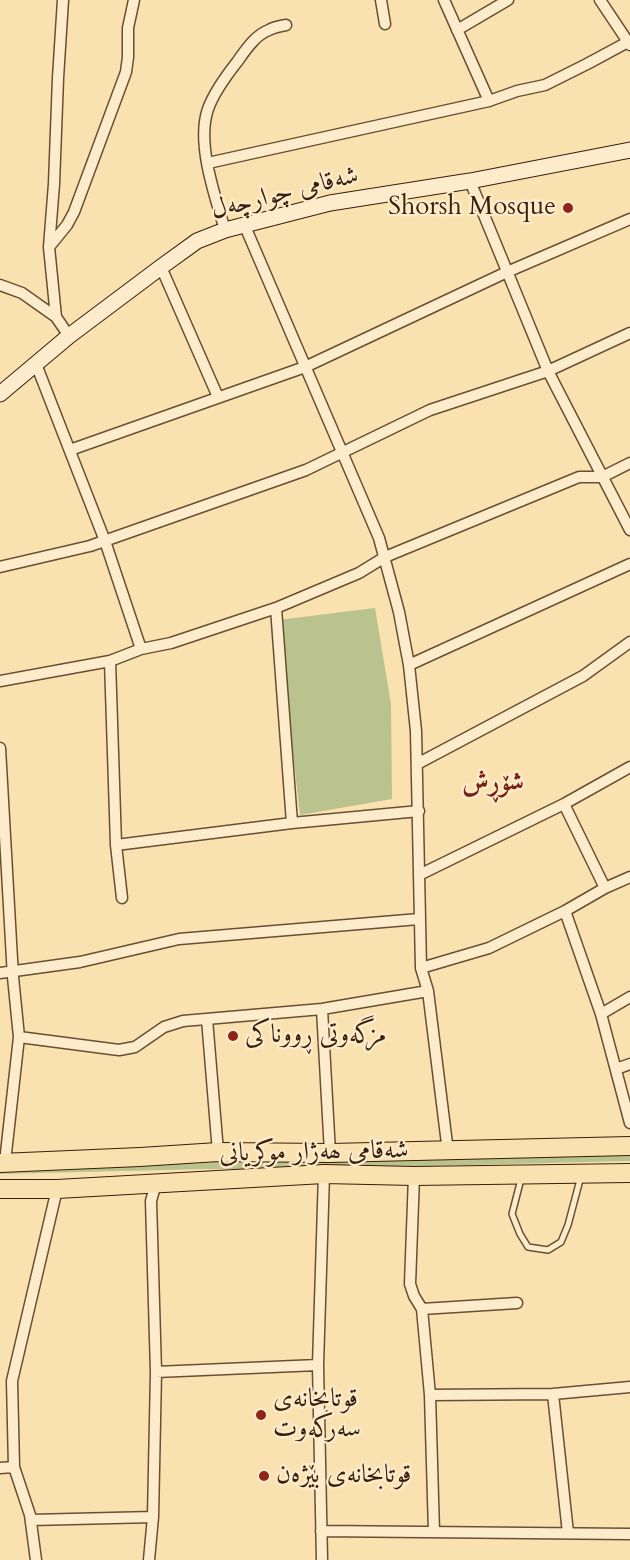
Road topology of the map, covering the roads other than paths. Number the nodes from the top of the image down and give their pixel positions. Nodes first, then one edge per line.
1 (63, 0) edge
2 (134, 0) edge
3 (381, 0) edge
4 (444, 0) edge
5 (508, 0) edge
6 (600, 0) edge
7 (385, 24) dead end
8 (286, 25) dead end
9 (457, 30) junction
10 (629, 43) edge
11 (489, 101) junction
12 (630, 150) edge
13 (208, 164) junction
14 (470, 182) junction
15 (630, 219) edge
16 (244, 224) junction
17 (225, 230) junction
18 (49, 247) junction
19 (160, 267) junction
20 (507, 272) junction
21 (1, 284) edge
22 (56, 317) junction
23 (630, 333) edge
24 (69, 336) junction
25 (36, 364) junction
26 (305, 367) junction
27 (548, 371) junction
28 (0, 394) edge
29 (218, 397) junction
30 (70, 450) junction
31 (342, 452) junction
32 (630, 463) edge
33 (602, 477) junction
34 (630, 530) edge
35 (105, 541) junction
36 (385, 557) junction
37 (630, 564) edge
38 (0, 567) edge
39 (276, 608) junction
40 (630, 642) edge
41 (141, 649) junction
42 (110, 661) junction
43 (409, 665) junction
44 (0, 681) edge
45 (0, 748) edge
46 (417, 764) junction
47 (630, 767) edge
48 (1, 790) edge
49 (564, 804) junction
50 (419, 811) junction
51 (292, 823) junction
52 (116, 845) junction
53 (419, 875) junction
54 (630, 877) edge
55 (605, 888) junction
56 (122, 898) dead end
57 (565, 911) junction
58 (419, 919) junction
59 (421, 968) junction
60 (12, 970) junction
61 (0, 973) edge
62 (428, 990) junction
63 (630, 997) edge
64 (322, 1009) junction
65 (601, 1014) junction
66 (207, 1019) junction
67 (19, 1037) junction
68 (630, 1064) edge
69 (616, 1068) junction
70 (630, 1123) edge
71 (630, 1146) edge
72 (218, 1152) junction
73 (448, 1152) junction
74 (330, 1153) junction
75 (2, 1162) edge
76 (630, 1173) edge
77 (324, 1174) junction
78 (522, 1174) junction
79 (581, 1174) junction
80 (414, 1176) junction
81 (156, 1183) junction
82 (0, 1189) edge
83 (57, 1189) junction
84 (517, 1303) dead end
85 (422, 1309) junction
86 (318, 1365) junction
87 (156, 1372) junction
88 (630, 1387) edge
89 (553, 1394) junction
90 (430, 1395) junction
91 (14, 1467) junction
92 (0, 1468) edge
93 (153, 1517) junction
94 (31, 1520) junction
95 (321, 1531) junction
96 (434, 1532) junction
97 (568, 1533) junction
98 (630, 1534) edge
99 (36, 1560) edge
100 (150, 1560) edge
101 (322, 1560) edge

1 - 18 street
2 - 18 street
3 - 7 street
4 - 9 street
5 - 9 street
6 - 10 street
8 - 13 street
9 - 11 street
10 - 11 street
11 - 13 street
12 - 14 main road, شەقامی چوارچەل
13 - 17 street
14 - 16 main road, شەقامی چوارچەل
14 - 20 street
15 - 20 street
16 - 17 main road, شەقامی چوارچەل
16 - 26 street
17 - 19 main road, شەقامی چوارچەل
18 - 22 street
19 - 24 main road, شەقامی چوارچەل
19 - 29 street
20 - 26 street
20 - 27 street
21 - 22 street
22 - 24 street
23 - 27 street
24 - 25 main road, شەقامی چوارچەل
25 - 28 main road, شەقامی چوارچەل
25 - 30 street
26 - 29 street
26 - 31 street
27 - 31 street
27 - 33 street
29 - 30 street
30 - 35 street
31 - 35 street
31 - 36 street
32 - 33 street
33 - 34 street
33 - 36 street
35 - 38 street
35 - 41 street
36 - 39 street
36 - 43 street
37 - 43 street
39 - 41 street
39 - 51 street
40 - 46 street
41 - 42 street
42 - 44 street
42 - 52 street
43 - 46 street
45 - 48 street
46 - 50 street
47 - 49 street
48 - 60 street
49 - 53 street
49 - 55 street
50 - 51 street
50 - 53 street
51 - 52 street
52 - 56 street
53 - 58 street
54 - 55 street
55 - 57 street
57 - 59 street
57 - 65 street
58 - 59 street
58 - 60 street
59 - 62 street
60 - 61 street
60 - 67 street
62 - 64 street
62 - 73 street
63 - 65 street
64 - 66 street
64 - 74 street
65 - 69 street
66 - 67 street
66 - 72 street
67 - 75 street
68 - 69 street
69 - 70 street
71 - 73 highway, شەقامی ھەژار موکریانی
72 - 74 highway, شەقامی ھەژار موکریانی
72 - 75 highway, شەقامی ھەژار موکریانی
73 - 74 highway, شەقامی ھەژار موکریانی
76 - 79 highway, شەقامی ھەژار موکریانی
77 - 80 highway, شەقامی ھەژار موکریانی
77 - 81 highway, شەقامی ھەژار موکریانی
77 - 86 street
78 - 79 highway, شەقامی ھەژار موکریانی
78 - 79 lane
78 - 80 highway, شەقامی ھەژار موکریانی
80 - 85 street
81 - 83 highway, شەقامی ھەژار موکریانی
81 - 87 street
82 - 83 highway, شەقامی ھەژار موکریانی
83 - 91 street
84 - 85 street
85 - 90 street
86 - 87 street
86 - 95 street
87 - 93 street
88 - 89 street
89 - 90 street
89 - 97 street
90 - 96 street
91 - 92 street
91 - 94 street
93 - 94 street
93 - 100 street
94 - 99 street
95 - 96 street
95 - 101 street
96 - 97 street
97 - 98 street

